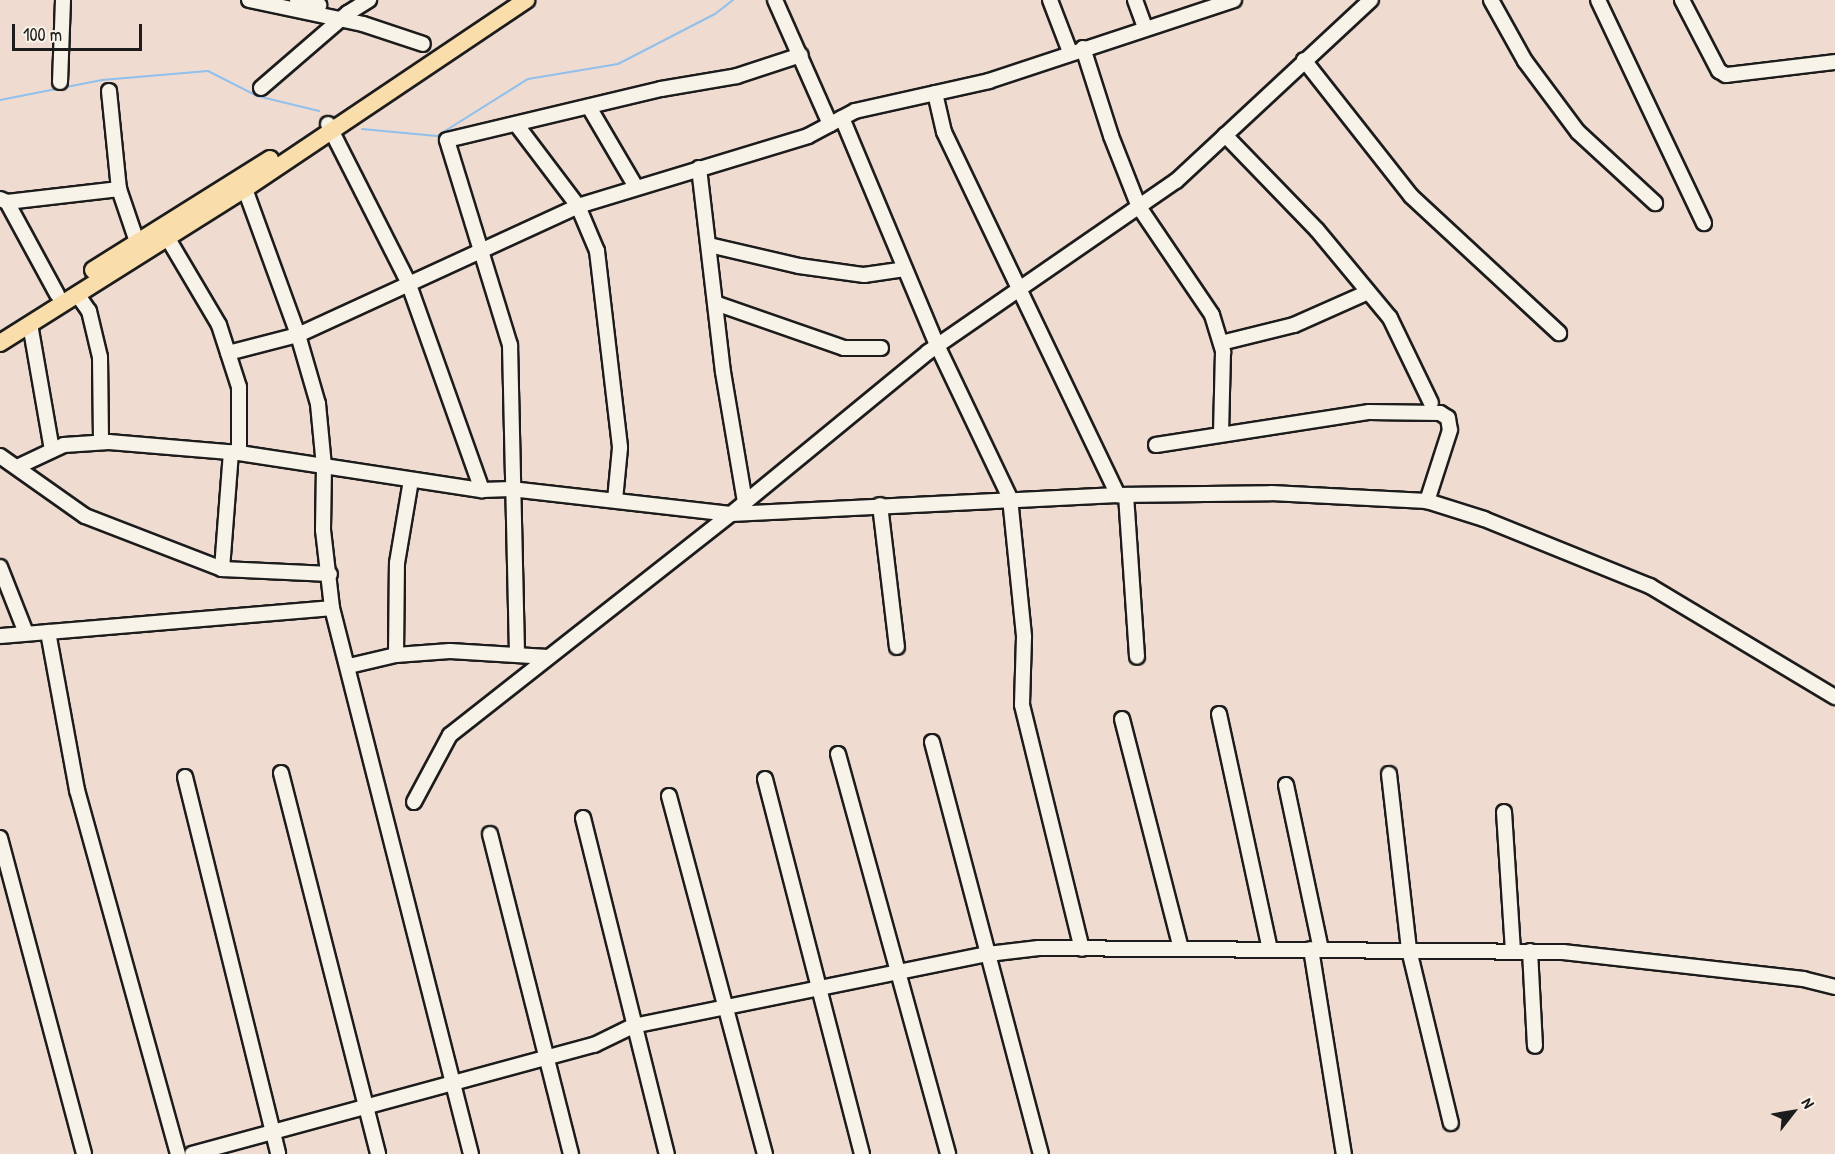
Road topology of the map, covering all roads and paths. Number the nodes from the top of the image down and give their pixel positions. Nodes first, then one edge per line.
1 (63, 0) edge
2 (249, 0) edge
3 (369, 0) edge
4 (526, 0) edge
5 (775, 0) edge
6 (1050, 0) edge
7 (1135, 0) edge
8 (1234, 0) edge
9 (1371, 0) edge
10 (1491, 0) edge
11 (1598, 0) edge
12 (1682, 0) edge
13 (304, 1) edge
14 (344, 16) junction
15 (1145, 28) junction
16 (1077, 50) junction
17 (801, 55) junction
18 (437, 59) junction
19 (1304, 60) junction
20 (1835, 62) edge
21 (60, 82) dead end
22 (261, 88) dead end
23 (109, 91) dead end
24 (935, 93) junction
25 (589, 107) junction
26 (836, 121) junction
27 (516, 124) junction
28 (330, 127) junction
29 (1225, 135) junction
30 (699, 168) junction
31 (636, 187) junction
32 (118, 189) junction
33 (244, 189) junction
34 (4, 201) edge
35 (1655, 203) dead end
36 (578, 206) junction
37 (1139, 207) junction
38 (1704, 223) dead end
39 (167, 237) junction
40 (137, 242) junction
41 (709, 245) junction
42 (478, 251) junction
43 (905, 269) junction
44 (408, 282) junction
45 (1021, 288) junction
46 (1368, 292) junction
47 (57, 294) junction
48 (77, 294) junction
49 (715, 303) junction
50 (30, 324) junction
51 (0, 330) edge
52 (1560, 333) dead end
53 (298, 335) junction
54 (0, 343) edge
55 (1221, 343) junction
56 (937, 345) junction
57 (881, 348) dead end
58 (228, 353) junction
59 (1431, 403) dead end
60 (1221, 434) junction
61 (101, 442) junction
62 (1156, 445) dead end
63 (51, 450) junction
64 (235, 452) junction
65 (0, 456) edge
66 (324, 466) junction
67 (17, 467) junction
68 (411, 480) junction
69 (511, 489) junction
70 (482, 490) junction
71 (1122, 495) junction
72 (1010, 498) junction
73 (615, 500) junction
74 (1427, 501) junction
75 (745, 502) junction
76 (880, 505) junction
77 (731, 514) junction
78 (0, 567) edge
79 (222, 569) junction
80 (330, 574) junction
81 (332, 608) junction
82 (48, 632) junction
83 (26, 633) junction
84 (0, 636) edge
85 (897, 646) dead end
86 (517, 652) junction
87 (396, 655) junction
88 (548, 657) junction
89 (1137, 657) dead end
90 (349, 666) junction
91 (1835, 697) edge
92 (1219, 714) dead end
93 (1122, 719) dead end
94 (932, 742) dead end
95 (838, 754) dead end
96 (281, 772) dead end
97 (1389, 774) dead end
98 (185, 777) dead end
99 (765, 779) dead end
100 (1286, 785) dead end
101 (669, 796) dead end
102 (414, 802) dead end
103 (1504, 812) dead end
104 (583, 818) dead end
105 (490, 834) dead end
106 (0, 838) edge
107 (1181, 948) junction
108 (1082, 949) junction
109 (1270, 949) junction
110 (1316, 949) junction
111 (1409, 950) junction
112 (1513, 951) junction
113 (1530, 951) junction
114 (988, 954) junction
115 (898, 973) junction
116 (1835, 987) edge
117 (819, 988) junction
118 (725, 1008) junction
119 (633, 1026) junction
120 (1535, 1046) dead end
121 (546, 1058) junction
122 (453, 1085) junction
123 (365, 1106) junction
124 (1451, 1123) dead end
125 (272, 1132) junction
126 (84, 1154) edge
127 (178, 1154) edge
128 (192, 1154) edge
129 (278, 1154) edge
130 (378, 1154) edge
131 (471, 1154) edge
132 (571, 1154) edge
133 (667, 1154) edge
134 (765, 1154) edge
135 (862, 1154) edge
136 (948, 1154) edge
137 (1041, 1154) edge
138 (1344, 1154) edge

1 - 21 street
2 - 14 street
3 - 14 street
4 - 18 main road
5 - 17 street
6 - 16 street
7 - 15 street
8 - 15 street
9 - 19 street
10 - 35 street
11 - 38 street
12 - 20 street
13 - 14 street
14 - 18 street
14 - 22 street
15 - 16 street
16 - 24 street
16 - 37 street
17 - 25 street
17 - 26 street
18 - 28 main road
19 - 29 street
19 - 52 street
23 - 32 street
24 - 26 street
24 - 45 street
25 - 27 street
25 - 31 street
26 - 30 street
26 - 43 street
27 - 36 street
27 - 42 street
28 - 33 main road
28 - 40 main road
28 - 44 street
29 - 37 street
29 - 46 street
30 - 31 street
30 - 41 street
31 - 36 street
32 - 34 street
32 - 40 street
33 - 39 main road
33 - 53 street
34 - 47 street
36 - 42 street
36 - 73 street
37 - 45 street
37 - 55 street
39 - 48 main road
39 - 58 street
40 - 47 main road
41 - 43 street
41 - 49 street
42 - 44 street
42 - 69 street
43 - 56 street
44 - 53 street
44 - 70 street
45 - 56 street
45 - 71 street
46 - 55 street
46 - 59 street
47 - 51 main road
48 - 50 main road
48 - 61 street
49 - 57 street
49 - 75 street
50 - 54 main road
50 - 63 street
53 - 58 street
53 - 66 street
55 - 60 street
56 - 72 street
56 - 75 street
58 - 64 street
60 - 62 street
60 - 74 street
61 - 63 street
61 - 64 street
63 - 67 street
64 - 66 street
64 - 79 street
65 - 67 street
66 - 68 street
66 - 80 street
67 - 79 street
68 - 70 street
68 - 87 street
69 - 70 street
69 - 73 street
69 - 86 street
71 - 72 street
71 - 74 street
71 - 89 street
72 - 76 street
72 - 108 street
73 - 77 street
74 - 91 street
75 - 77 street
76 - 77 street
76 - 85 street
77 - 88 street
78 - 83 street
79 - 80 street
80 - 81 street
81 - 82 street
81 - 90 street
82 - 83 street
82 - 127 street
83 - 84 street
86 - 87 street
86 - 88 street
87 - 90 street
88 - 102 street
90 - 122 street
92 - 109 street
93 - 107 street
94 - 114 street
95 - 115 street
96 - 123 street
97 - 111 street
98 - 125 street
99 - 117 street
100 - 110 street
101 - 118 street
103 - 112 street
104 - 119 street
105 - 121 street
106 - 126 street
107 - 108 street
107 - 109 street
108 - 114 street
109 - 110 street
110 - 111 street
110 - 138 street
111 - 112 street
111 - 124 street
112 - 113 street
113 - 116 street
113 - 120 street
114 - 115 street
114 - 137 street
115 - 117 street
115 - 136 street
117 - 118 street
117 - 135 street
118 - 119 street
118 - 134 street
119 - 121 street
119 - 133 street
121 - 122 street
121 - 132 street
122 - 123 street
122 - 131 street
123 - 125 street
123 - 130 street
125 - 128 street
125 - 129 street

